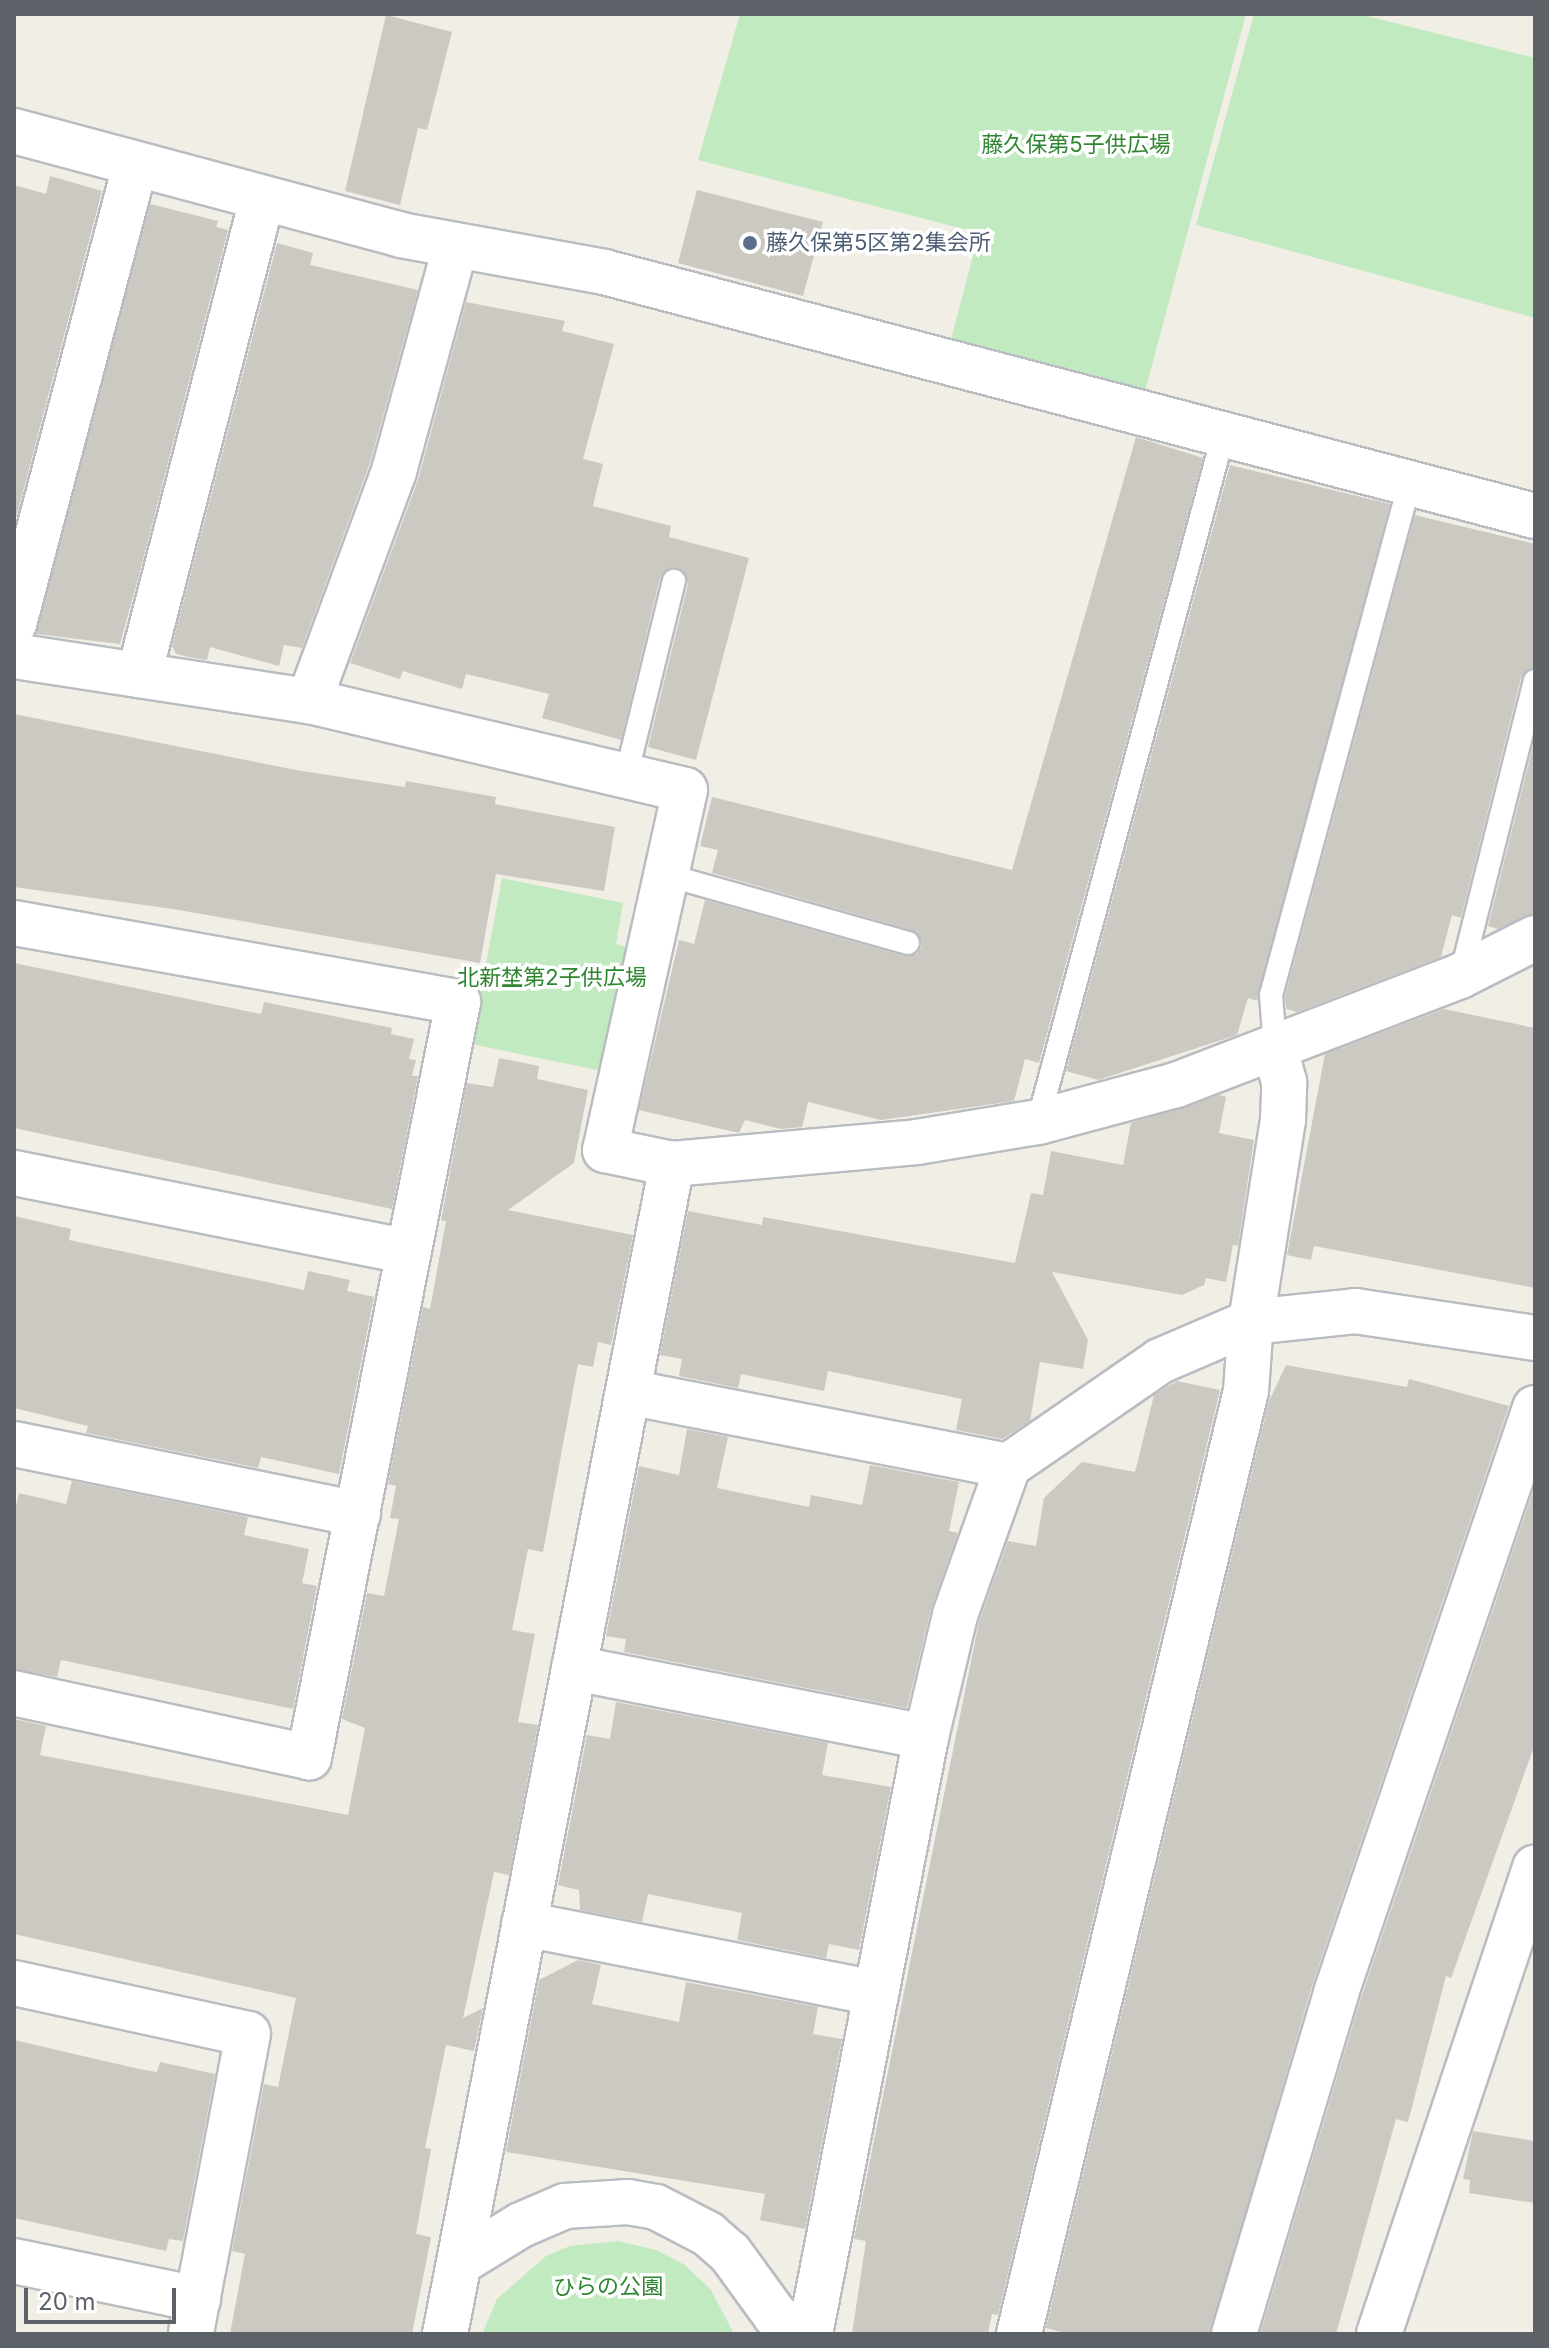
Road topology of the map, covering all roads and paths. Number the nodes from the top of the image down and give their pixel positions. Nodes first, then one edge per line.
1 (14, 131) edge
2 (135, 165) junction
3 (262, 200) junction
4 (456, 245) junction
5 (1224, 432) junction
6 (1410, 482) junction
7 (1535, 516) edge
8 (674, 581) dead end
9 (14, 624) edge
10 (14, 656) edge
11 (139, 675) junction
12 (1535, 681) edge
13 (309, 701) junction
14 (626, 776) junction
15 (670, 876) junction
16 (14, 923) edge
17 (1535, 938) edge
18 (908, 943) dead end
19 (1460, 976) junction
20 (1275, 1048) junction
21 (1038, 1122) junction
22 (672, 1164) junction
23 (14, 1173) edge
24 (405, 1251) junction
25 (1251, 1322) junction
26 (1535, 1338) edge
27 (628, 1392) junction
28 (1535, 1408) edge
29 (14, 1444) edge
30 (1008, 1466) junction
31 (358, 1514) junction
32 (574, 1668) junction
33 (14, 1693) edge
34 (926, 1737) junction
35 (1535, 1867) edge
36 (524, 1924) junction
37 (1521, 1949) edge
38 (14, 1983) edge
39 (876, 1993) junction
40 (14, 2261) edge
41 (459, 2263) junction
42 (194, 2317) edge
43 (445, 2334) edge
44 (800, 2334) edge
45 (810, 2334) edge
46 (1019, 2334) edge
47 (1234, 2334) edge
48 (1379, 2334) edge

1 - 2 street
2 - 3 street
2 - 9 street
3 - 4 street
3 - 11 street
4 - 5 street
4 - 13 street
5 - 6 street
5 - 21 lane
6 - 7 street
6 - 20 lane
8 - 14 lane
10 - 11 street
11 - 13 street
12 - 19 lane
13 - 14 street
14 - 15 street
15 - 18 lane
15 - 22 street
16 - 24 street
17 - 19 street
19 - 20 street
20 - 21 street
20 - 25 street
21 - 22 street
22 - 27 street
23 - 24 street
24 - 31 street
25 - 26 street
25 - 30 street
25 - 46 street
27 - 30 street
27 - 32 street
28 - 47 street
29 - 31 street
30 - 34 street
31 - 33 street
32 - 34 street
32 - 36 street
34 - 39 street
35 - 37 street
36 - 39 street
36 - 41 street
37 - 48 street
38 - 42 street
39 - 45 street
40 - 42 street
41 - 43 street
41 - 44 street

